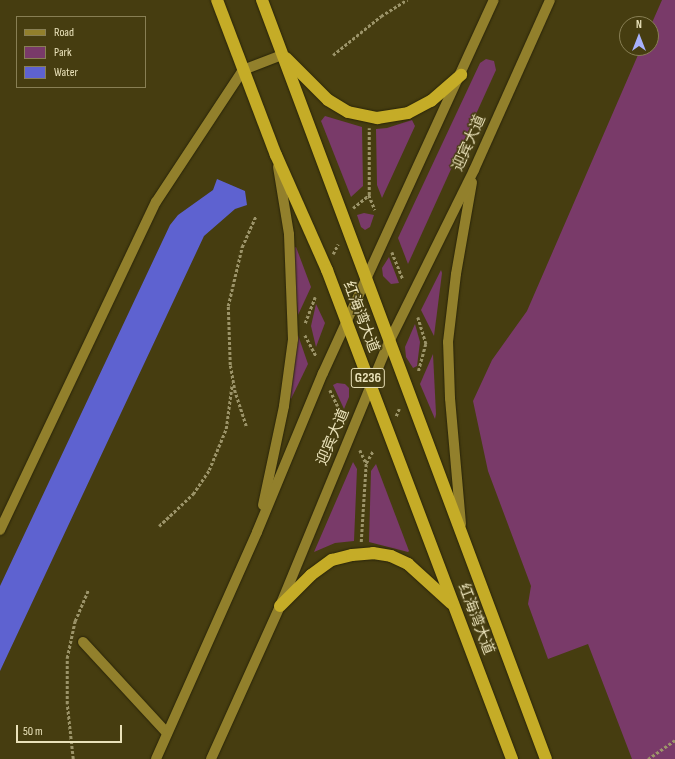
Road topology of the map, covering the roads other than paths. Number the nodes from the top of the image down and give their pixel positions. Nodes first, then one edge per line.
1 (217, 0) edge
2 (262, 0) edge
3 (494, 0) edge
4 (550, 0) edge
5 (282, 55) junction
6 (243, 70) junction
7 (461, 76) junction
8 (276, 155) junction
9 (474, 170) junction
10 (366, 280) junction
11 (346, 325) junction
12 (389, 342) junction
13 (371, 387) junction
14 (0, 530) edge
15 (257, 532) junction
16 (462, 534) junction
17 (280, 606) junction
18 (455, 608) junction
19 (84, 642) dead end
20 (167, 733) junction
21 (156, 759) edge
22 (211, 759) edge
23 (512, 759) edge
24 (546, 759) edge

1 - 6 highway, 红海湾大道 / G236
2 - 5 highway, 红海湾大道 / G236
3 - 7 main road
4 - 9 main road, 迎宾大道
5 - 6 main road
5 - 7 highway
5 - 10 highway, 红海湾大道 / G236
6 - 8 highway, 红海湾大道 / G236
6 - 14 main road
7 - 10 main road
8 - 11 highway, 红海湾大道 / G236
8 - 15 main road
9 - 12 main road, 迎宾大道
9 - 16 main road
10 - 11 main road
10 - 12 highway, 红海湾大道 / G236
11 - 13 highway, 红海湾大道 / G236
11 - 15 main road
12 - 13 main road, 迎宾大道
12 - 16 highway, 红海湾大道 / G236
13 - 17 main road, 迎宾大道
13 - 18 highway, 红海湾大道 / G236
15 - 20 main road
16 - 24 highway, 红海湾大道 / G236
17 - 18 highway
17 - 22 main road, 迎宾大道
18 - 23 highway, 红海湾大道 / G236
19 - 20 main road
20 - 21 main road

